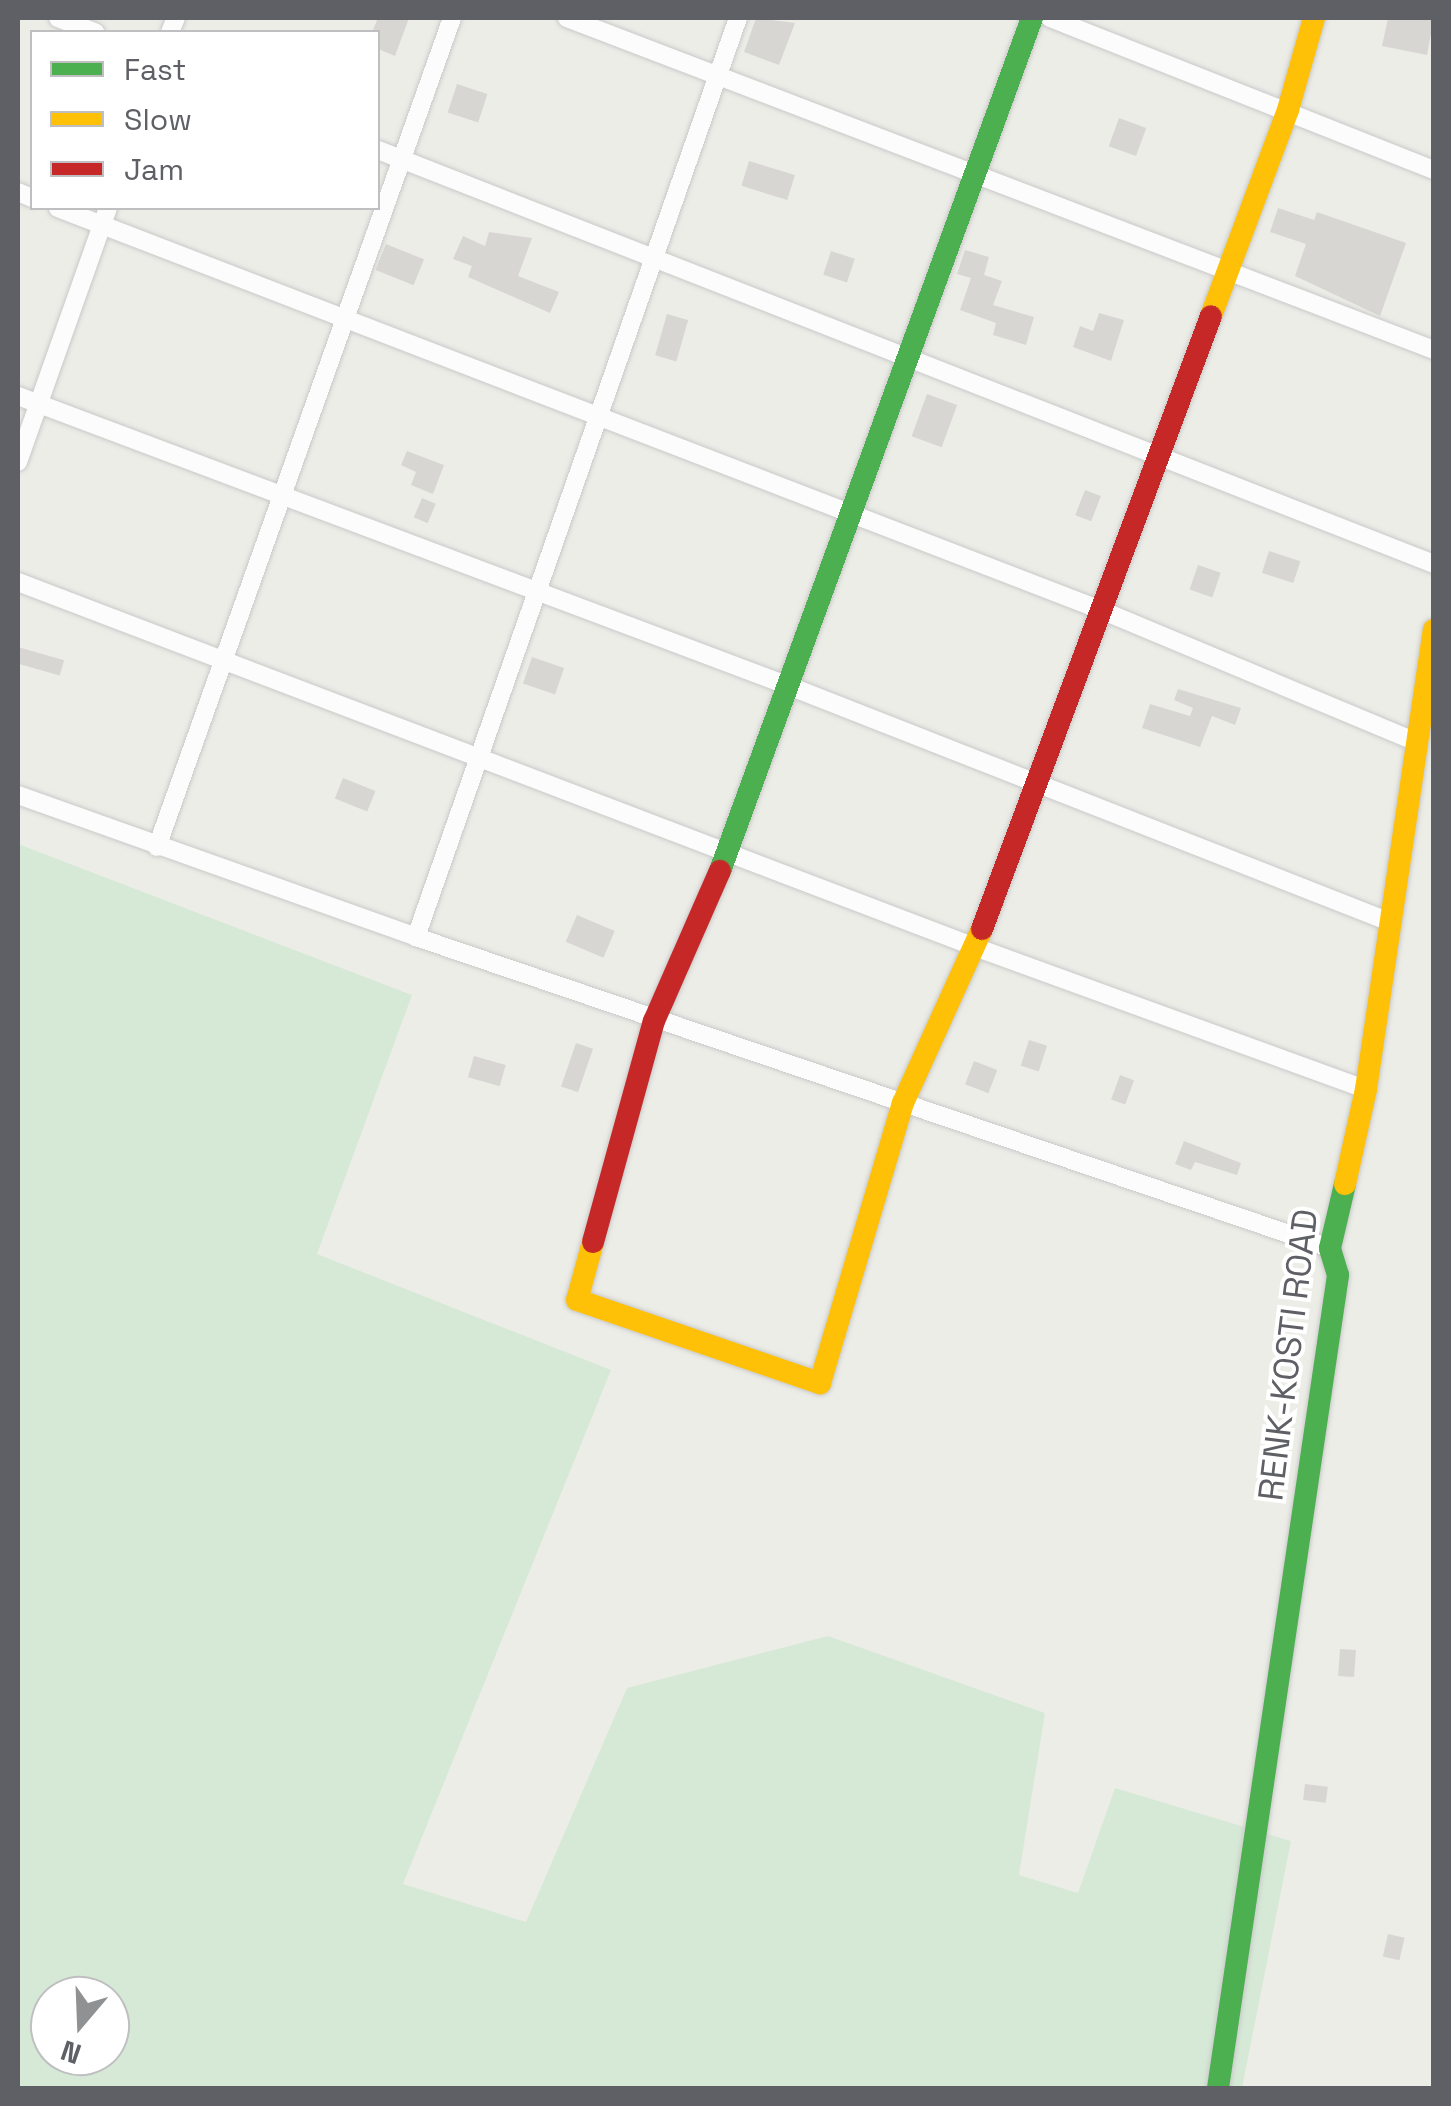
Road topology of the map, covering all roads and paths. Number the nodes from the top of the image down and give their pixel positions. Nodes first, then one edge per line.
1 (58, 18) edge
2 (452, 18) edge
3 (567, 18) edge
4 (738, 18) edge
5 (1032, 18) edge
6 (1050, 18) edge
7 (1314, 18) edge
8 (90, 30) edge
9 (718, 76) junction
10 (1288, 110) junction
11 (380, 151) edge
12 (402, 160) junction
13 (1434, 170) edge
14 (974, 175) junction
15 (70, 210) edge
16 (105, 216) edge
17 (654, 258) junction
18 (1228, 270) junction
19 (345, 319) junction
20 (1434, 350) edge
21 (907, 361) junction
22 (18, 396) edge
23 (38, 404) junction
24 (600, 413) junction
25 (1159, 455) junction
26 (18, 462) edge
27 (281, 499) junction
28 (851, 515) junction
29 (1434, 564) edge
30 (18, 582) edge
31 (536, 592) junction
32 (1101, 610) junction
33 (1434, 630) edge
34 (223, 661) junction
35 (1430, 674) edge
36 (788, 686) junction
37 (1417, 742) junction
38 (479, 755) junction
39 (1036, 784) junction
40 (18, 795) edge
41 (157, 846) junction
42 (728, 851) junction
43 (1390, 922) junction
44 (416, 937) junction
45 (975, 947) junction
46 (654, 1020) junction
47 (1366, 1088) junction
48 (904, 1103) junction
49 (1330, 1248) junction
50 (1218, 2088) edge

1 - 8 street
2 - 12 street
3 - 9 street
4 - 9 street
5 - 14 street
6 - 10 street
7 - 10 street
9 - 14 street
9 - 17 street
10 - 13 street
10 - 18 street
11 - 12 street
12 - 17 street
12 - 19 street
14 - 18 street
14 - 21 street
15 - 16 street
16 - 19 street
16 - 23 street
17 - 21 street
17 - 24 street
18 - 20 street
18 - 25 street
19 - 24 street
19 - 27 street
21 - 25 street
21 - 28 street
22 - 23 street
23 - 26 street
23 - 27 street
24 - 28 street
24 - 31 street
25 - 29 street
25 - 32 street
27 - 31 street
27 - 34 street
28 - 32 street
28 - 36 street
30 - 34 street
31 - 36 street
31 - 38 street
32 - 37 street
32 - 39 street
33 - 35 street, RENK-KOSTI ROAD
34 - 38 street
34 - 41 street
35 - 37 street, RENK-KOSTI ROAD
36 - 39 street
36 - 42 street
37 - 43 street, RENK-KOSTI ROAD
38 - 42 street
38 - 44 street
39 - 43 street
39 - 45 street
40 - 41 street
41 - 44 street
42 - 45 street
42 - 46 street
43 - 47 street, RENK-KOSTI ROAD
44 - 46 street
45 - 47 street
45 - 48 street
46 - 48 street
46 - 48 street
47 - 49 street, RENK-KOSTI ROAD
48 - 49 street
49 - 50 street, RENK-KOSTI ROAD

